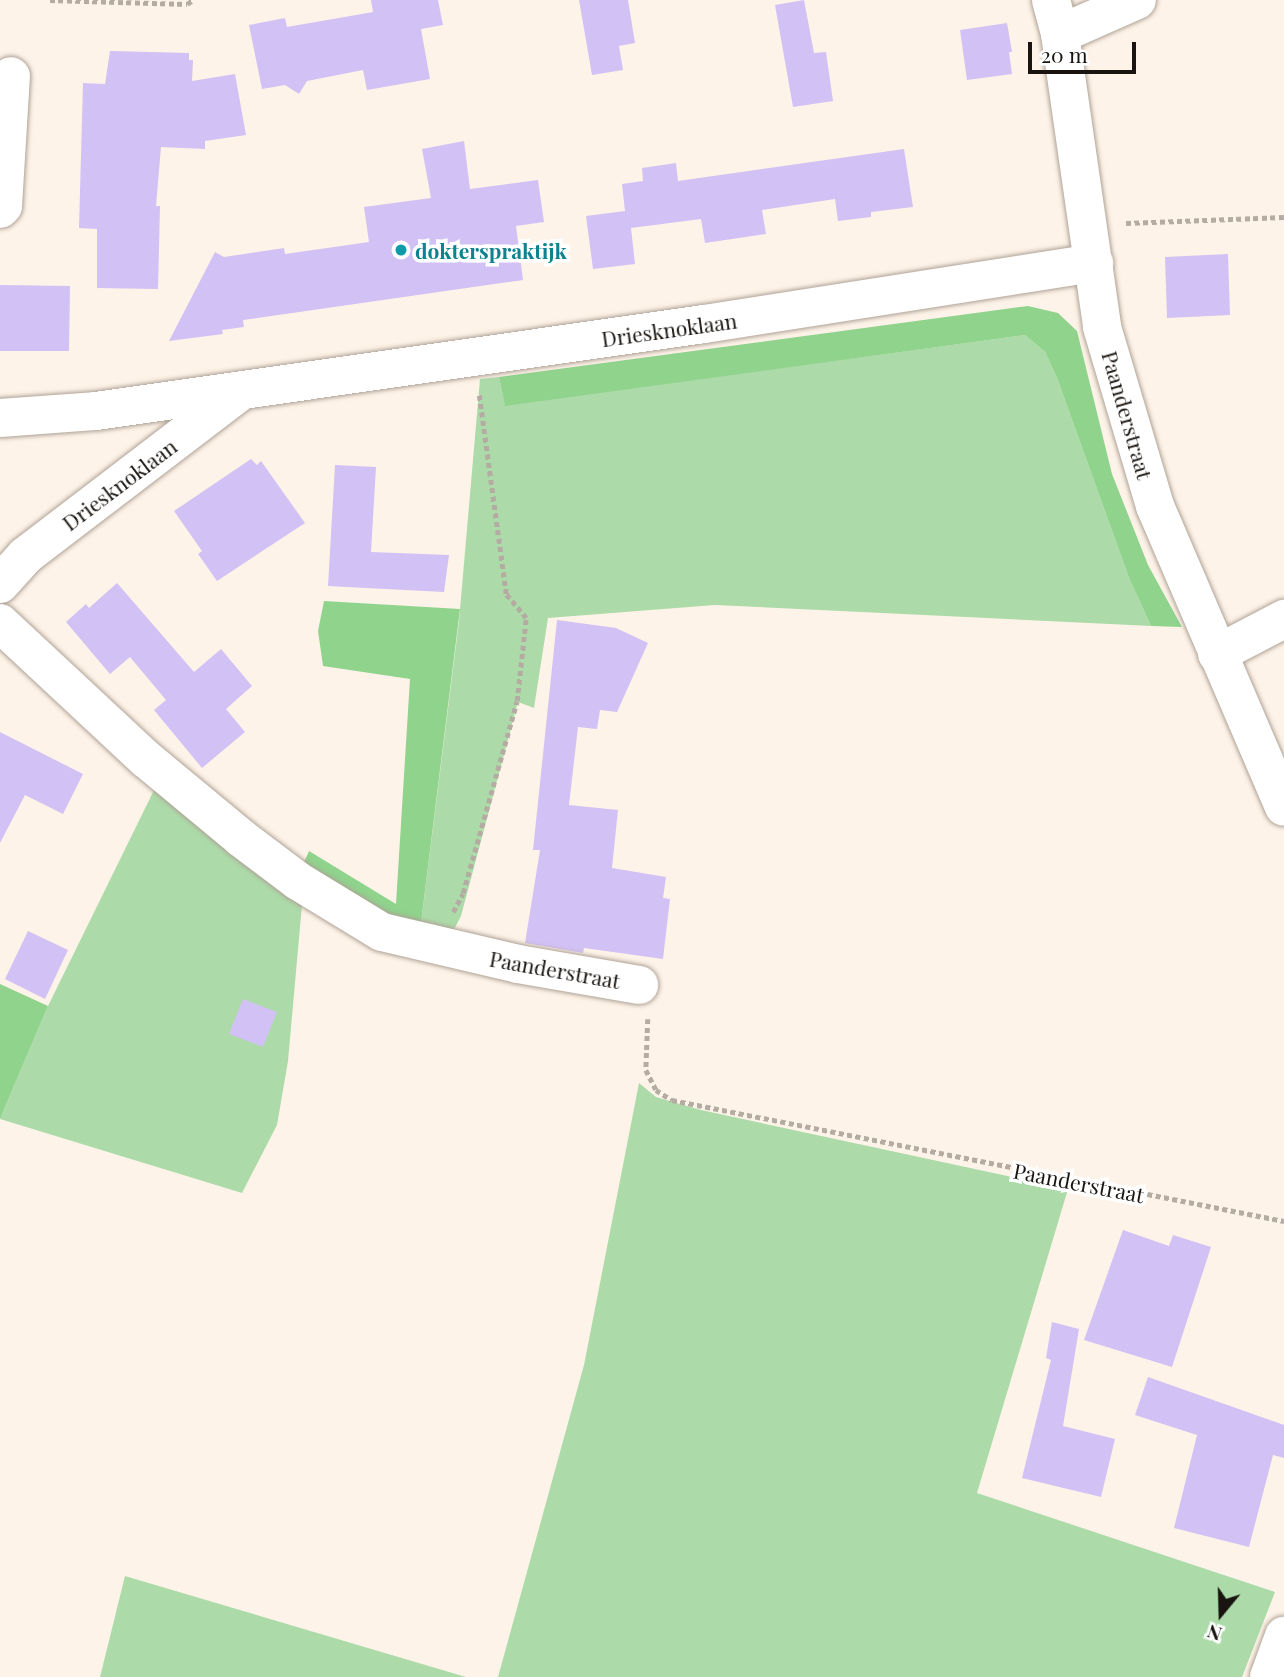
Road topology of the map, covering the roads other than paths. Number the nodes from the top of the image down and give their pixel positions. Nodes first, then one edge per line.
1 (1137, 0) edge
2 (1056, 17) edge
3 (11, 75) dead end
4 (0, 209) edge
5 (1094, 263) junction
6 (243, 390) junction
7 (0, 418) edge
8 (0, 584) edge
9 (1284, 620) edge
10 (0, 623) edge
11 (1217, 654) junction
12 (1284, 807) edge
13 (639, 985) road end
14 (1284, 1636) edge
15 (1269, 1677) edge

1 - 2 street
2 - 5 street, Paanderstraat
3 - 4 street
5 - 6 street, Driesknoklaan
5 - 11 street, Paanderstraat
6 - 7 street, Driesknoklaan
6 - 8 street, Driesknoklaan
9 - 11 street
10 - 13 street, Paanderstraat
11 - 12 street, Paanderstraat
14 - 15 street

